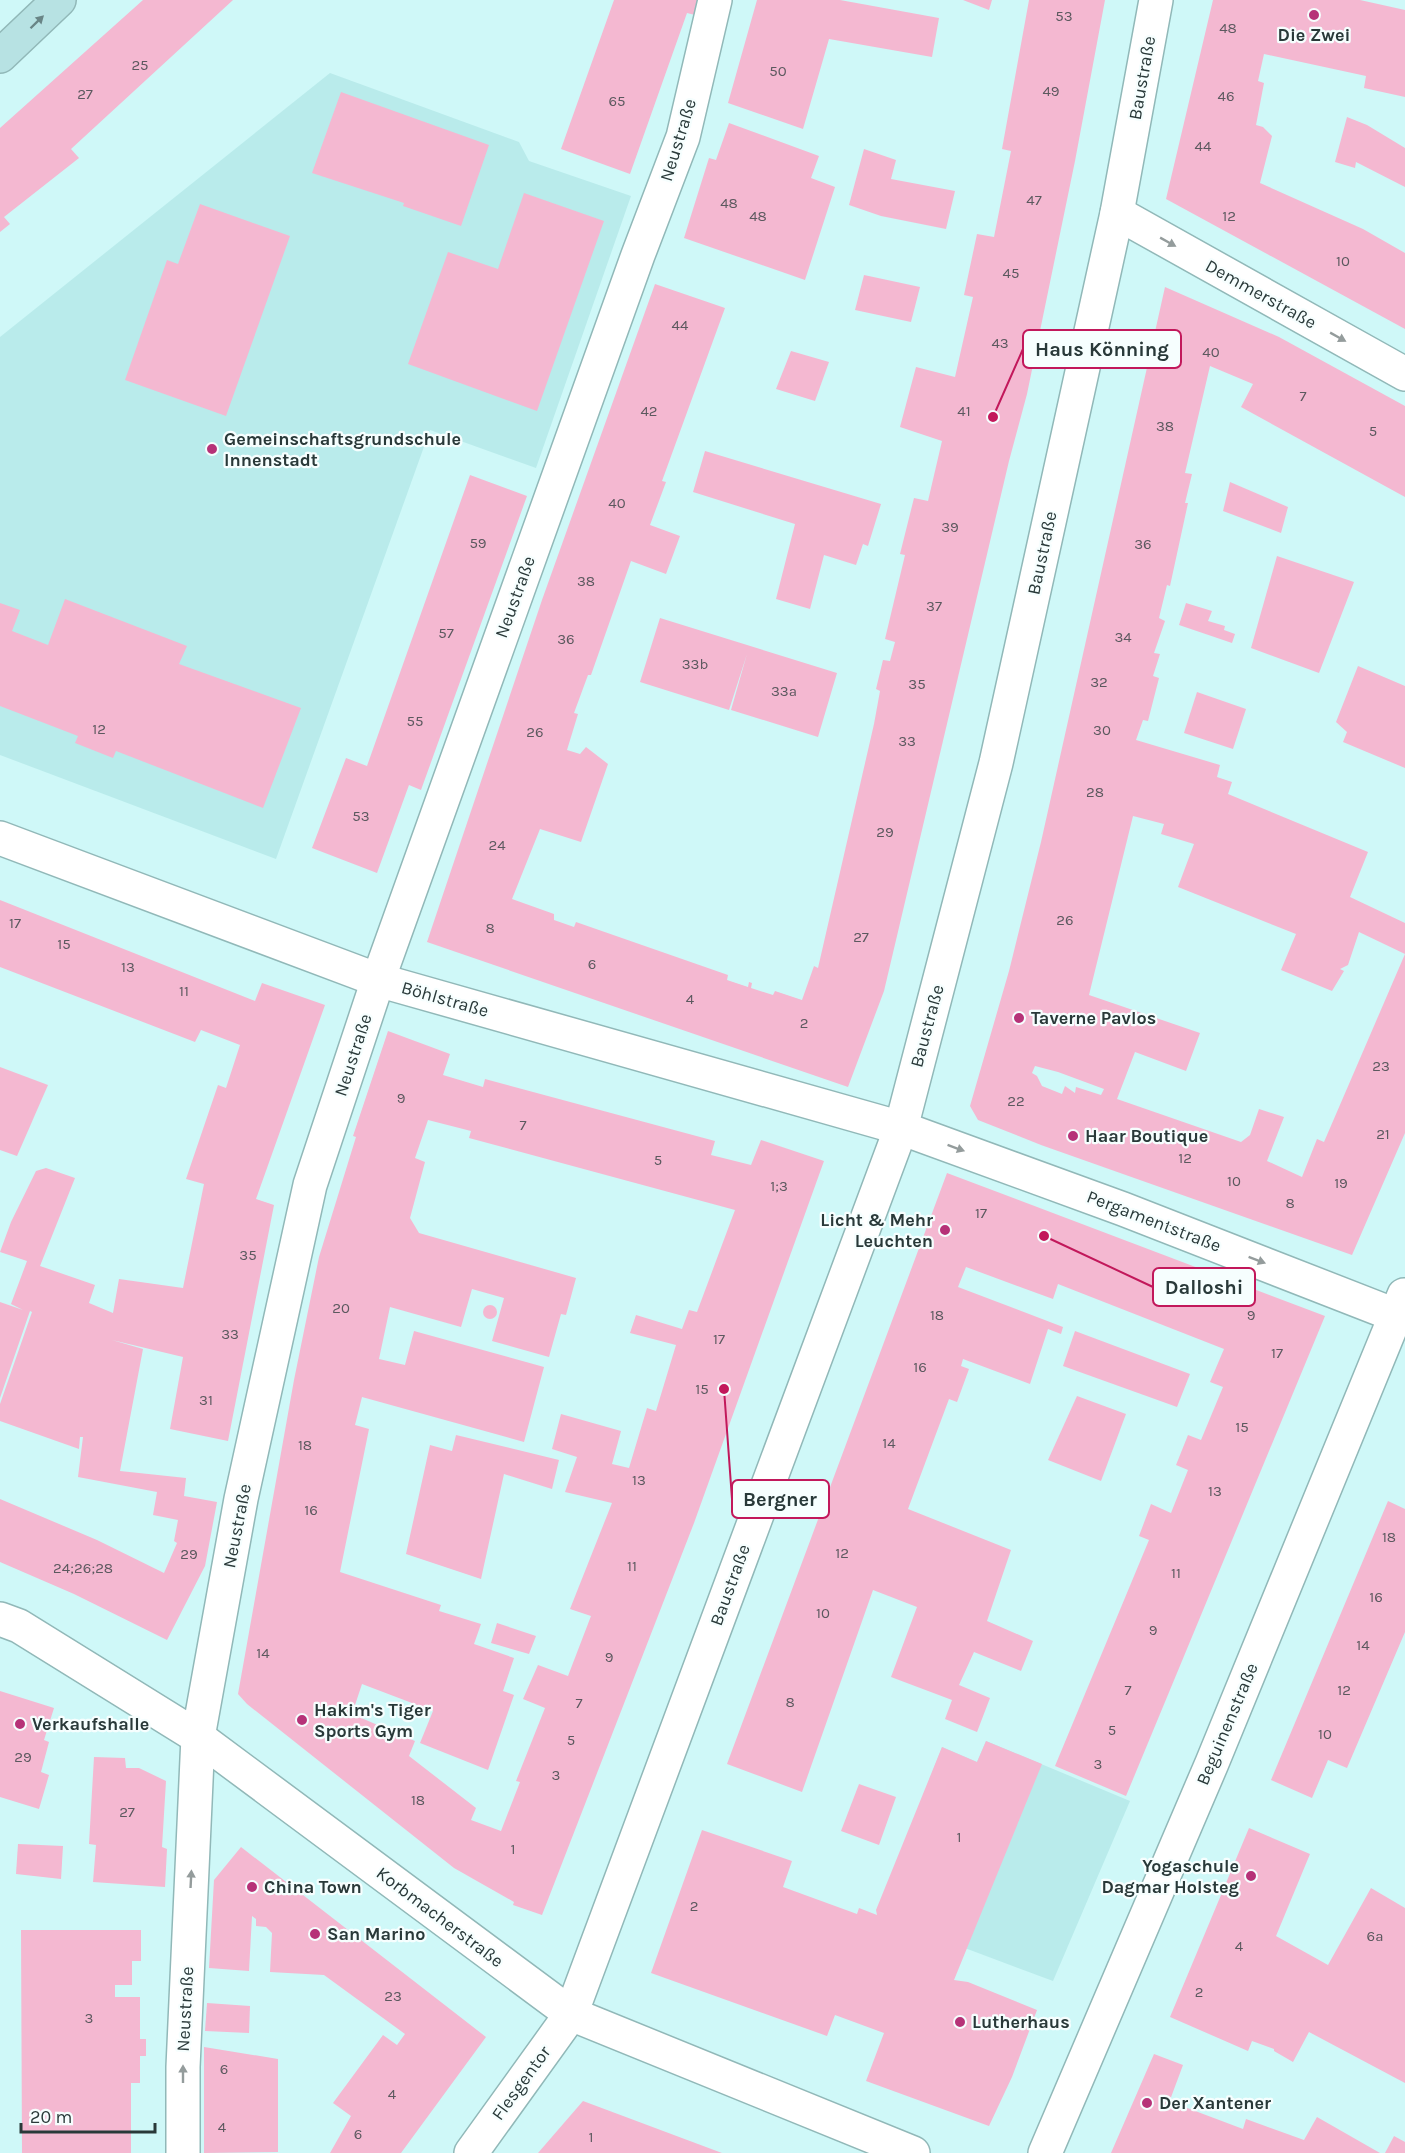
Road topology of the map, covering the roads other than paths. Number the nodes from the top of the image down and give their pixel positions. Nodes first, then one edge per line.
1 (59, 0) edge
2 (715, 0) edge
3 (1156, 0) edge
4 (0, 56) edge
5 (1117, 213) junction
6 (1405, 374) edge
7 (0, 838) edge
8 (378, 980) junction
9 (901, 1128) junction
10 (1402, 1309) edge
11 (0, 1619) edge
12 (198, 1737) junction
13 (571, 2014) junction
14 (183, 2153) edge
15 (471, 2153) edge
16 (913, 2153) edge
17 (1045, 2153) edge

4 -> 1 main road
2 - 8 street, Neustraße
3 - 5 street, Baustraße
5 -> 6 street, Demmerstraße
5 - 9 street, Baustraße
7 - 8 street, Böhlstraße
8 - 9 street, Böhlstraße
8 - 12 street, Neustraße
9 -> 10 street, Pergamentstraße
9 - 13 street, Baustraße
10 - 17 street, Beguinenstraße
11 - 12 street, Korbmacherstraße
12 - 13 street, Korbmacherstraße
14 -> 12 street, Neustraße
13 - 15 street, Flesgentor
13 - 16 street, Korbmacherstraße

